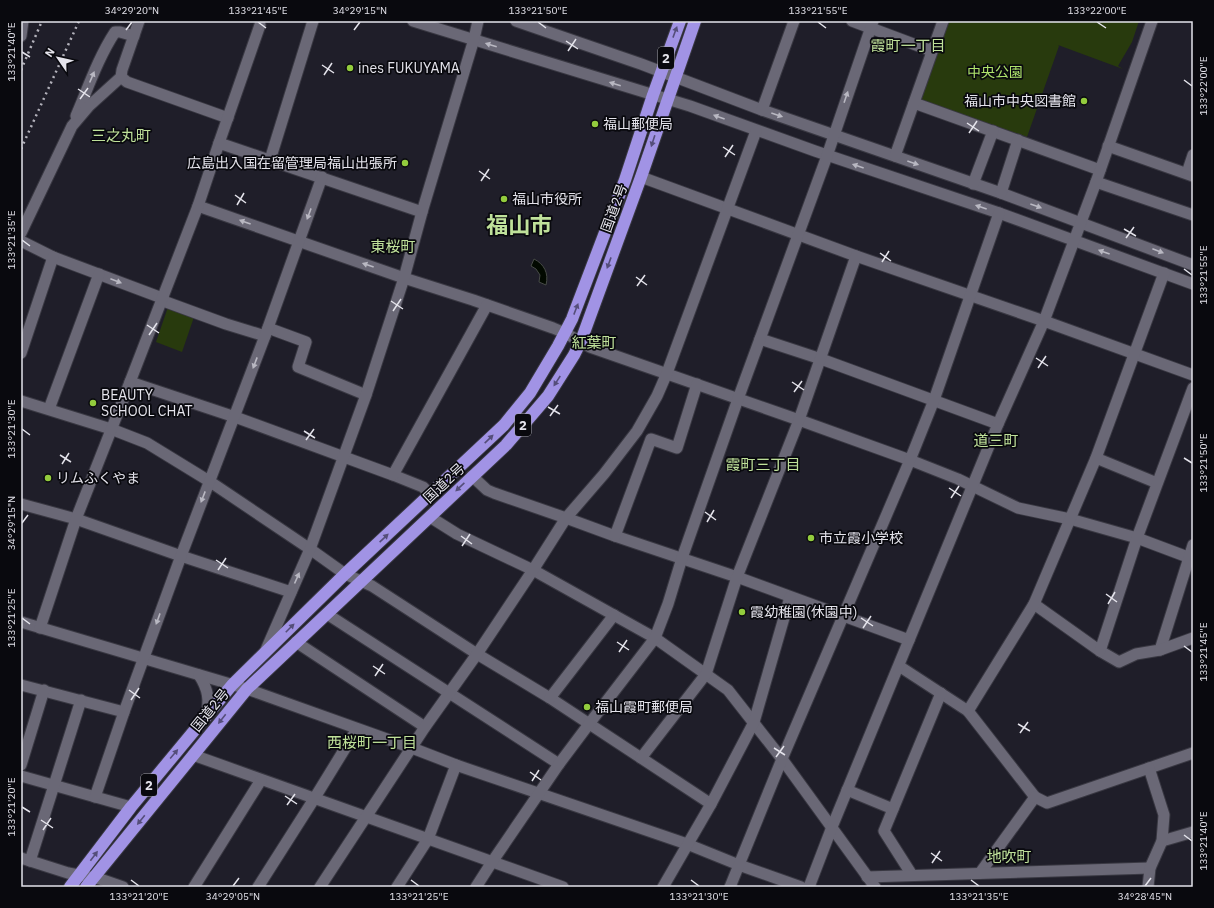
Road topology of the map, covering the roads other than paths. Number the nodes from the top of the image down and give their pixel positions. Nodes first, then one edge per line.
1 (23, 21) edge
2 (139, 21) edge
3 (313, 21) edge
4 (413, 21) edge
5 (478, 21) edge
6 (516, 21) edge
7 (680, 21) edge
8 (695, 21) edge
9 (794, 21) edge
10 (852, 21) edge
11 (943, 21) edge
12 (1152, 21) edge
13 (872, 24) edge
14 (260, 25) dead end
15 (21, 36) edge
16 (134, 36) junction
17 (474, 40) junction
18 (932, 51) junction
19 (661, 72) junction
20 (121, 77) junction
21 (675, 77) junction
22 (653, 95) junction
23 (668, 100) junction
24 (914, 103) junction
25 (762, 110) junction
26 (228, 118) junction
27 (72, 126) junction
28 (756, 131) junction
29 (993, 131) junction
30 (834, 134) junction
31 (1018, 140) junction
32 (220, 143) junction
33 (1108, 146) junction
34 (1193, 155) edge
35 (827, 156) junction
36 (895, 156) junction
37 (270, 160) junction
38 (1100, 170) junction
39 (1190, 175) edge
40 (322, 177) junction
41 (641, 177) junction
42 (1096, 182) junction
43 (973, 184) junction
44 (1001, 193) junction
45 (198, 206) junction
46 (727, 208) junction
47 (422, 212) junction
48 (999, 213) junction
49 (1193, 214) edge
50 (1081, 222) junction
51 (21, 233) edge
52 (797, 234) junction
53 (21, 241) edge
54 (1074, 241) junction
55 (299, 242) junction
56 (856, 256) junction
57 (53, 257) junction
58 (1193, 265) edge
59 (1164, 273) junction
60 (99, 274) junction
61 (404, 278) junction
62 (1193, 284) edge
63 (970, 296) junction
64 (162, 298) junction
65 (487, 305) junction
66 (1044, 321) junction
67 (267, 332) junction
68 (565, 333) junction
69 (760, 338) junction
70 (581, 341) junction
71 (21, 353) edge
72 (1134, 353) junction
73 (821, 359) junction
74 (667, 373) junction
75 (1193, 375) edge
76 (130, 382) junction
77 (698, 384) junction
78 (1193, 388) edge
79 (366, 395) junction
80 (738, 398) junction
81 (934, 400) junction
82 (21, 401) edge
83 (50, 409) junction
84 (235, 418) junction
85 (799, 420) junction
86 (998, 424) junction
87 (111, 429) junction
88 (343, 457) junction
89 (1096, 458) junction
90 (910, 460) junction
91 (393, 475) junction
92 (472, 476) junction
93 (209, 481) junction
94 (1157, 483) junction
95 (972, 487) junction
96 (430, 494) junction
97 (21, 504) edge
98 (430, 516) junction
99 (566, 518) junction
100 (76, 519) junction
101 (1070, 519) junction
102 (615, 536) junction
103 (1137, 538) junction
104 (1193, 545) edge
105 (310, 549) junction
106 (180, 556) junction
107 (682, 558) junction
108 (1191, 558) edge
109 (533, 570) junction
110 (345, 574) junction
111 (737, 577) junction
112 (361, 580) junction
113 (291, 592) junction
114 (790, 596) junction
115 (1034, 604) junction
116 (327, 614) junction
117 (614, 615) junction
118 (844, 616) junction
119 (21, 622) edge
120 (40, 628) junction
121 (655, 638) junction
122 (1193, 638) edge
123 (909, 640) junction
124 (296, 642) junction
125 (1160, 650) junction
126 (1100, 651) junction
127 (265, 652) junction
128 (477, 654) junction
129 (144, 658) junction
130 (899, 666) junction
131 (706, 674) junction
132 (199, 675) junction
133 (21, 685) edge
134 (232, 685) junction
135 (247, 688) junction
136 (44, 690) junction
137 (941, 693) junction
138 (450, 694) junction
139 (550, 698) junction
140 (81, 700) junction
141 (968, 711) junction
142 (124, 712) junction
143 (206, 716) junction
144 (754, 722) junction
145 (589, 724) junction
146 (425, 727) junction
147 (357, 729) junction
148 (412, 748) junction
149 (1193, 753) edge
150 (193, 755) junction
151 (641, 758) junction
152 (782, 759) junction
153 (559, 764) junction
154 (21, 765) edge
155 (456, 765) junction
156 (1149, 768) junction
157 (21, 776) edge
158 (261, 780) junction
159 (54, 785) junction
160 (847, 790) junction
161 (539, 794) junction
162 (95, 797) junction
163 (1035, 797) junction
164 (314, 799) junction
165 (710, 804) junction
166 (131, 807) junction
167 (893, 809) junction
168 (366, 817) junction
169 (832, 827) junction
170 (1193, 832) edge
171 (428, 839) junction
172 (1162, 841) junction
173 (687, 844) junction
174 (26, 860) edge
175 (492, 862) junction
176 (739, 865) junction
177 (1150, 868) junction
178 (980, 873) junction
179 (80, 874) junction
180 (912, 875) junction
181 (867, 877) junction
182 (90, 882) edge
183 (70, 887) edge
184 (123, 887) edge
185 (194, 887) edge
186 (258, 887) edge
187 (320, 887) edge
188 (397, 887) edge
189 (476, 887) edge
190 (563, 887) edge
191 (663, 887) edge
192 (730, 887) edge
193 (801, 887) edge
194 (809, 887) edge
195 (875, 887) edge
196 (1148, 887) edge

1 - 15 street
2 - 16 street
3 - 37 street
4 - 17 street
5 - 17 street
6 - 19 street
19 -> 7 highway, 国道2号 / 2
8 - 21 highway, 国道2号 / 2
9 - 25 street
10 - 13 street
11 - 18 street
12 - 33 street
13 - 18 street
30 -> 13 street
14 - 26 street
16 - 20 street
27 -> 16 street
22 -> 17 street
17 - 47 street
18 - 24 street
19 - 21 street
19 - 22 highway, 国道2号 / 2
20 - 26 street
20 - 27 street
21 - 23 highway, 国道2号 / 2
21 - 25 street
22 - 23 street
68 -> 22 highway, 国道2号 / 2
28 -> 23 street
23 -> 41 highway, 国道2号 / 2
24 - 29 street
24 - 36 street
25 -> 30 street
26 - 32 street
27 - 51 street
28 - 35 street
28 - 46 street
29 - 31 street
29 - 43 street
30 - 35 street
30 - 36 street
31 - 38 street
31 - 44 street
32 - 37 street
32 - 45 street
33 - 38 street
33 - 39 street
34 - 39 street
48 -> 35 street
35 - 52 street
36 -> 43 street
37 - 40 street
38 - 42 street
40 - 47 street
40 -> 55 street
41 - 46 street
41 -> 70 highway, 国道2号 / 2
42 - 49 street
42 - 50 street
43 - 44 street
44 -> 50 street
55 -> 45 street
45 - 64 street
46 - 52 street
46 - 74 street
47 - 61 street
48 - 54 street
48 - 63 street
50 - 54 street
50 -> 58 street
52 - 56 street
52 - 69 street
53 - 57 street
59 -> 54 street
54 - 66 street
61 -> 55 street
55 - 67 street
56 - 63 street
56 - 73 street
57 - 60 street
57 - 71 street
59 - 62 street
59 - 72 street
60 -> 64 street
60 - 83 street
61 - 65 street
61 - 79 street
63 - 66 street
63 - 81 street
64 - 67 street
64 - 76 street
65 - 68 street
65 - 91 street
66 - 72 street
66 - 86 street
67 - 79 street
67 -> 84 street
68 - 70 street
96 -> 68 highway, 国道2号 / 2
69 - 73 street
69 - 80 street
70 - 74 street
70 -> 92 highway, 国道2号 / 2
72 - 75 street
72 - 89 street
73 - 81 street
73 - 85 street
74 - 77 street
74 - 99 street
76 - 84 street
76 - 87 street
77 - 80 street
77 - 102 street
78 - 94 street
79 - 88 street
80 - 85 street
80 - 107 street
81 - 86 street
81 - 90 street
82 - 83 street
83 - 87 street
84 - 88 street
84 - 93 street
85 - 90 street
85 - 111 street
86 - 95 street
87 - 93 street
87 - 100 street
88 - 91 street
88 - 105 street
89 - 94 street
89 - 101 street
90 - 95 street
90 - 118 street
91 - 96 street
92 -> 98 highway, 国道2号 / 2
92 - 99 street
93 - 105 street
93 -> 106 street
94 - 103 street
95 - 101 street
95 - 123 street
110 -> 96 highway, 国道2号 / 2
97 - 100 street
98 - 109 street
98 - 112 highway, 国道2号 / 2
99 - 102 street
99 - 109 street
100 - 106 street
100 - 120 street
101 - 103 street
101 - 115 street
102 - 107 street
103 - 108 street
103 - 126 street
104 - 108 street
105 - 110 street
113 -> 105 street
106 - 113 street
106 -> 129 street
107 - 111 street
107 - 121 street
108 - 125 street
109 - 117 street
109 - 128 street
110 - 112 street
127 -> 110 highway, 国道2号 / 2
111 - 114 street
111 - 131 street
112 - 116 highway, 国道2号 / 2
112 - 128 street
113 - 127 street
114 - 118 street
114 - 144 street
115 - 126 street
115 - 141 street
116 - 124 highway, 国道2号 / 2
116 - 138 street
117 - 121 street
117 - 139 street
118 - 123 street
118 - 152 street
119 - 120 street
120 - 129 street
121 - 131 street
121 - 145 street
122 - 125 street
123 - 130 street
124 - 135 highway, 国道2号 / 2
124 - 146 street
125 - 126 street
127 - 134 highway, 国道2号 / 2
128 - 138 street
128 - 139 street
129 - 132 street
129 - 142 street
130 - 137 street
130 - 160 street
131 - 144 street
131 - 151 street
132 - 134 street
132 - 143 street
133 - 136 street
134 - 135 street
134 - 143 highway, 国道2号 / 2
135 - 147 street
135 -> 150 highway, 国道2号 / 2
136 - 140 street
136 - 154 street
137 - 141 street
137 - 167 street
138 - 146 street
138 - 153 street
139 - 145 street
140 - 142 street
140 - 159 street
141 - 163 street
142 - 162 street
166 -> 143 highway, 国道2号 / 2
144 - 152 street
144 - 165 street
145 - 151 street
145 - 153 street
146 - 148 street
147 - 148 street
147 - 164 street
148 - 155 street
148 - 168 street
149 - 156 street
150 - 158 street
150 -> 182 highway, 国道2号 / 2
151 - 165 street
152 - 169 street
152 - 176 street
153 - 161 street
155 - 161 street
155 - 171 street
156 - 163 street
156 - 172 street
157 - 159 street
158 - 164 street
158 - 185 street
159 - 162 street
159 - 174 street
160 - 167 street
160 - 169 street
161 - 173 street
161 - 175 street
162 - 166 street
163 - 178 street
164 - 168 street
164 - 186 street
165 - 173 street
179 -> 166 highway, 国道2号 / 2
167 - 180 street
168 - 171 street
168 - 187 street
169 - 181 street
169 - 194 street
170 - 172 street
171 - 175 street
171 - 188 street
172 - 177 street
173 - 176 street
173 - 191 street
174 - 179 street
175 - 189 street
175 - 190 street
176 - 192 street
176 - 193 street
177 - 178 street
177 - 196 street
178 - 180 street
179 - 182 street
179 - 183 highway, 国道2号 / 2
180 - 181 street
181 - 195 street
182 - 184 street

